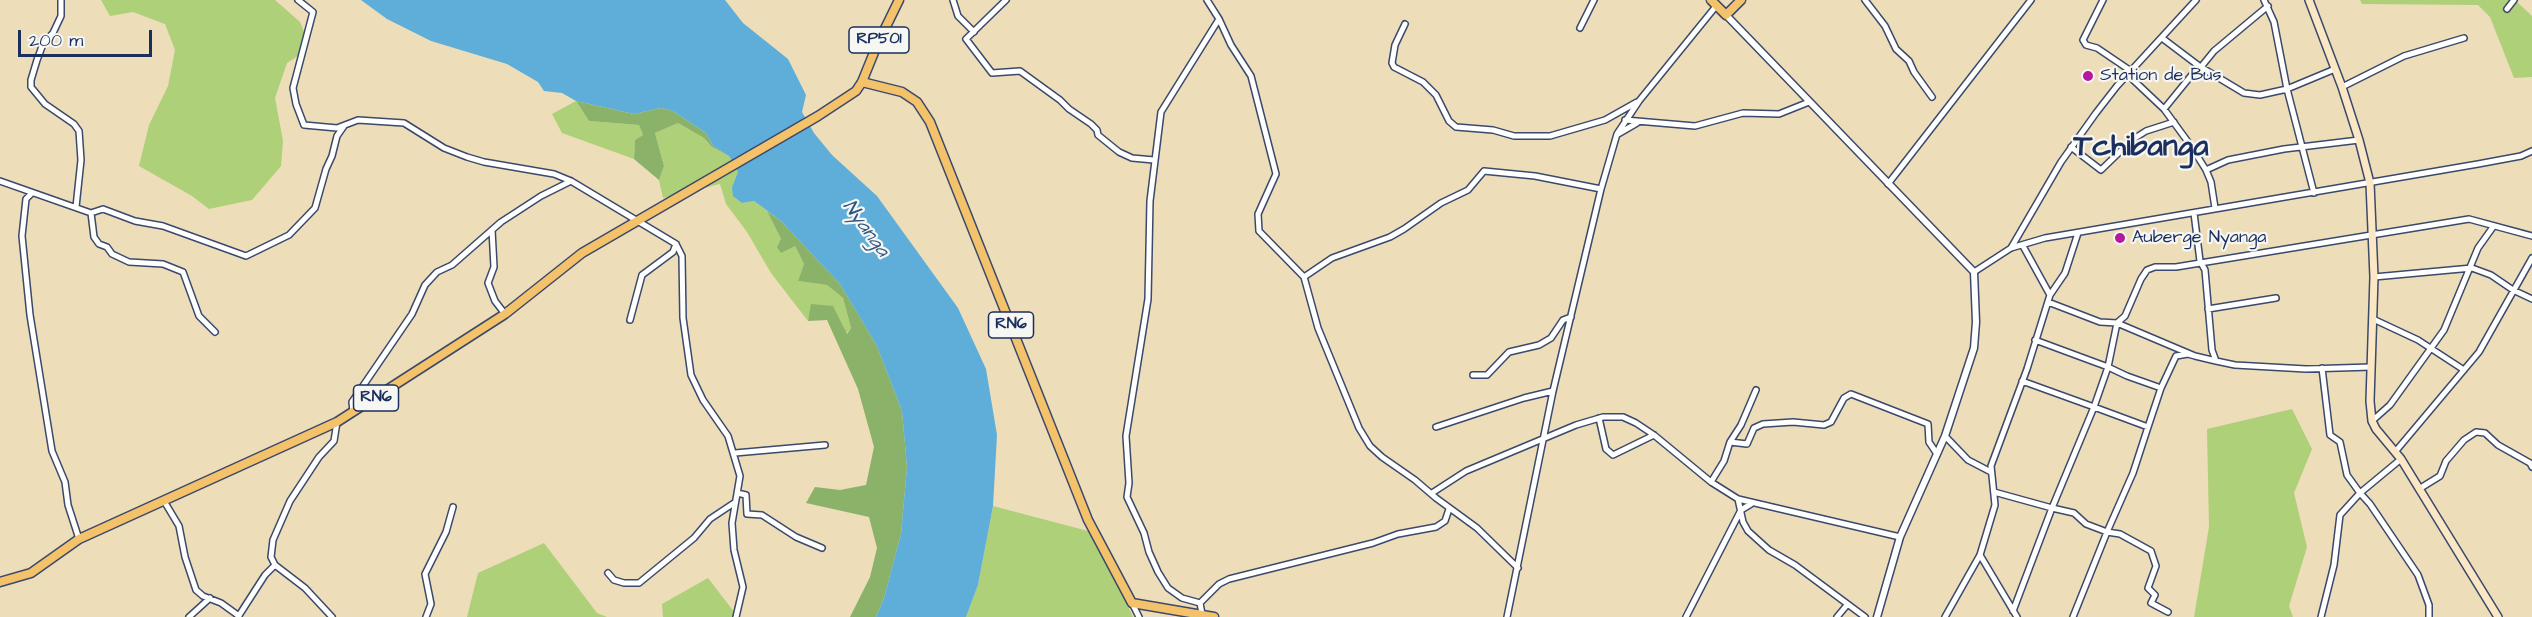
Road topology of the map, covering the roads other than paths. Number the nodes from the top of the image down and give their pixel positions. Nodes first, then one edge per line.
1 (61, 0) edge
2 (298, 0) edge
3 (899, 0) edge
4 (952, 0) edge
5 (1006, 0) edge
6 (1207, 0) edge
7 (1593, 0) edge
8 (1741, 0) edge
9 (1865, 0) edge
10 (2031, 0) edge
11 (2103, 0) edge
12 (2196, 0) edge
13 (2264, 0) edge
14 (2309, 0) edge
15 (2514, 0) edge
16 (1714, 3) edge
17 (2268, 6) junction
18 (2507, 9) dead end
19 (1726, 15) junction
20 (1219, 19) junction
21 (1405, 24) dead end
22 (1580, 28) dead end
23 (974, 32) junction
24 (2463, 38) dead end
25 (2162, 39) junction
26 (2200, 66) junction
27 (2335, 69) junction
28 (2129, 73) junction
29 (862, 82) junction
30 (2342, 87) junction
31 (2287, 89) junction
32 (1932, 96) dead end
33 (1639, 101) junction
34 (1809, 102) junction
35 (2164, 109) junction
36 (1625, 120) junction
37 (2174, 122) junction
38 (1637, 123) junction
39 (344, 126) junction
40 (1617, 135) junction
41 (2359, 140) junction
42 (2072, 147) junction
43 (2301, 149) junction
44 (2532, 151) edge
45 (1154, 160) junction
46 (2206, 170) junction
47 (554, 174) junction
48 (0, 181) edge
49 (571, 181) junction
50 (2370, 183) junction
51 (1888, 184) junction
52 (560, 187) junction
53 (1600, 189) junction
54 (32, 193) junction
55 (2314, 193) junction
56 (76, 207) junction
57 (2215, 208) junction
58 (91, 213) junction
59 (2194, 213) junction
60 (637, 219) junction
61 (2493, 227) junction
62 (492, 230) junction
63 (2078, 233) junction
64 (2372, 236) junction
65 (2532, 236) edge
66 (676, 244) junction
67 (2023, 246) junction
68 (2011, 248) junction
69 (2532, 258) edge
70 (2200, 261) junction
71 (2472, 268) junction
72 (1974, 272) junction
73 (1304, 277) junction
74 (2374, 277) junction
75 (2513, 290) junction
76 (2050, 295) junction
77 (2276, 298) dead end
78 (2532, 299) edge
79 (2048, 302) junction
80 (2208, 309) junction
81 (505, 314) junction
82 (1571, 316) junction
83 (2373, 319) junction
84 (630, 320) dead end
85 (2117, 322) junction
86 (215, 332) dead end
87 (2035, 340) junction
88 (2432, 348) junction
89 (2195, 356) junction
90 (2216, 361) junction
91 (2108, 367) junction
92 (2371, 367) junction
93 (2322, 368) junction
94 (2464, 370) junction
95 (1473, 375) dead end
96 (2022, 381) junction
97 (2161, 387) junction
98 (1756, 390) dead end
99 (1553, 391) junction
100 (2094, 407) junction
101 (353, 412) junction
102 (1599, 418) junction
103 (2372, 421) junction
104 (337, 422) junction
105 (1436, 427) dead end
106 (2148, 427) junction
107 (1654, 435) junction
108 (1945, 436) junction
109 (1544, 439) junction
110 (1730, 442) junction
111 (825, 445) dead end
112 (2395, 452) junction
113 (735, 453) junction
114 (1937, 454) junction
115 (2401, 459) junction
116 (2532, 467) edge
117 (1991, 472) junction
118 (1710, 482) junction
119 (2419, 489) junction
120 (1994, 492) junction
121 (737, 493) junction
122 (1432, 493) junction
123 (2360, 493) junction
124 (1738, 499) junction
125 (164, 501) junction
126 (735, 502) junction
127 (1751, 504) junction
128 (453, 507) dead end
129 (2052, 508) junction
130 (1449, 509) junction
131 (1741, 510) junction
132 (1736, 522) junction
133 (1748, 531) junction
134 (2107, 532) junction
135 (1900, 537) junction
136 (79, 539) junction
137 (822, 548) dead end
138 (1980, 555) junction
139 (275, 565) junction
140 (1518, 568) junction
141 (608, 573) dead end
142 (0, 582) edge
143 (210, 598) junction
144 (1132, 603) junction
145 (1200, 603) junction
146 (1847, 604) junction
147 (2013, 610) junction
148 (2168, 612) dead end
149 (1202, 615) junction
150 (238, 616) edge
151 (189, 617) edge
152 (332, 617) edge
153 (426, 617) edge
154 (736, 617) edge
155 (1139, 617) edge
156 (1214, 617) edge
157 (1507, 617) edge
158 (1686, 617) edge
159 (1837, 617) edge
160 (1865, 617) edge
161 (1877, 617) edge
162 (1945, 617) edge
163 (2017, 617) edge
164 (2073, 617) edge
165 (2321, 617) edge
166 (2429, 617) edge
167 (2498, 617) edge

1 - 56 street
2 - 39 street
3 - 29 main road, RP501
4 - 23 street
5 - 23 street
6 - 20 street
7 - 22 street
8 - 19 main road
9 - 32 street
10 - 51 street
11 - 28 street
12 - 25 street
13 - 17 street
14 - 27 main road
15 - 18 street
16 - 19 main road
16 - 33 street
17 - 26 street
17 - 31 street
19 - 34 street
20 - 45 street
20 - 73 street
21 - 33 street
23 - 45 street
24 - 30 street
25 - 26 street
25 - 28 street
26 - 31 street
26 - 35 street
27 - 30 main road
27 - 31 street
28 - 35 street
28 - 42 street
29 - 60 main road, RN6
29 - 144 main road, RN6
30 - 41 main road
31 - 43 street
33 - 36 street
34 - 38 street
34 - 51 street
35 - 37 street
36 - 38 street
36 - 40 street
37 - 42 street
37 - 46 street
38 - 40 street
39 - 47 street
39 - 58 street
40 - 53 street
41 - 43 street
41 - 50 main road
42 - 68 street
43 - 46 street
43 - 55 street
44 - 50 street
45 - 145 street
46 - 57 street
47 - 49 street
47 - 52 street
48 - 54 street
49 - 52 street
49 - 60 street
50 - 55 street
50 - 64 main road
51 - 72 street
52 - 62 street
53 - 73 street
53 - 82 street
54 - 56 street
54 - 136 street
55 - 57 street
56 - 58 street
57 - 59 street
58 - 86 street
59 - 63 street
59 - 70 street
60 - 66 street
60 - 81 main road, RN6
61 - 64 street
61 - 65 street
61 - 71 street
62 - 81 street
62 - 101 street
63 - 67 street
63 - 76 street
64 - 70 street
64 - 74 main road
66 - 84 street
66 - 113 street
67 - 68 street
67 - 76 street
68 - 72 street
69 - 75 street
70 - 80 street
70 - 85 street
71 - 74 street
71 - 75 street
71 - 88 street
72 - 108 street
73 - 122 street
74 - 83 main road
75 - 78 street
75 - 94 street
76 - 79 street
77 - 80 street
79 - 85 street
79 - 87 street
80 - 90 street
81 - 101 main road, RN6
82 - 95 street
82 - 99 street
83 - 88 street
83 - 92 main road
85 - 89 street
85 - 91 street
87 - 91 street
87 - 96 street
88 - 94 street
88 - 103 street
89 - 90 street
89 - 97 street
90 - 93 street
91 - 97 street
91 - 100 street
92 - 93 street
92 - 103 main road
93 - 123 street
94 - 112 street
96 - 100 street
96 - 117 street
97 - 106 street
98 - 110 street
99 - 105 street
99 - 109 street
100 - 106 street
100 - 129 street
101 - 104 main road, RN6
102 - 107 street
102 - 107 street
102 - 109 street
103 - 112 main road
104 - 125 main road, RN6
104 - 139 street
106 - 134 street
107 - 118 street
108 - 114 street
108 - 117 street
109 - 122 street
109 - 140 street
110 - 114 street
110 - 118 street
111 - 113 street
112 - 115 main road
113 - 121 street
114 - 135 street
115 - 119 main road
115 - 123 street
116 - 119 street
117 - 120 street
118 - 124 street
119 - 167 main road
120 - 129 street
120 - 138 street
121 - 126 street
121 - 137 street
122 - 130 street
123 - 165 street
123 - 166 street
124 - 127 street
124 - 131 street
125 - 136 main road, RN6
125 - 143 street
126 - 141 street
126 - 154 street
127 - 131 street
127 - 135 street
128 - 153 street
129 - 134 street
129 - 147 street
130 - 140 street
130 - 145 street
131 - 132 street
131 - 133 street
132 - 133 street
132 - 158 street
133 - 146 street
134 - 148 street
134 - 164 street
135 - 161 street
136 - 142 main road, RN6
138 - 147 street
138 - 162 street
139 - 150 street
139 - 152 street
140 - 157 street
143 - 150 street
143 - 151 street
144 - 149 main road
144 - 155 street
145 - 149 street
146 - 159 street
146 - 160 street
147 - 163 street
149 - 156 main road

